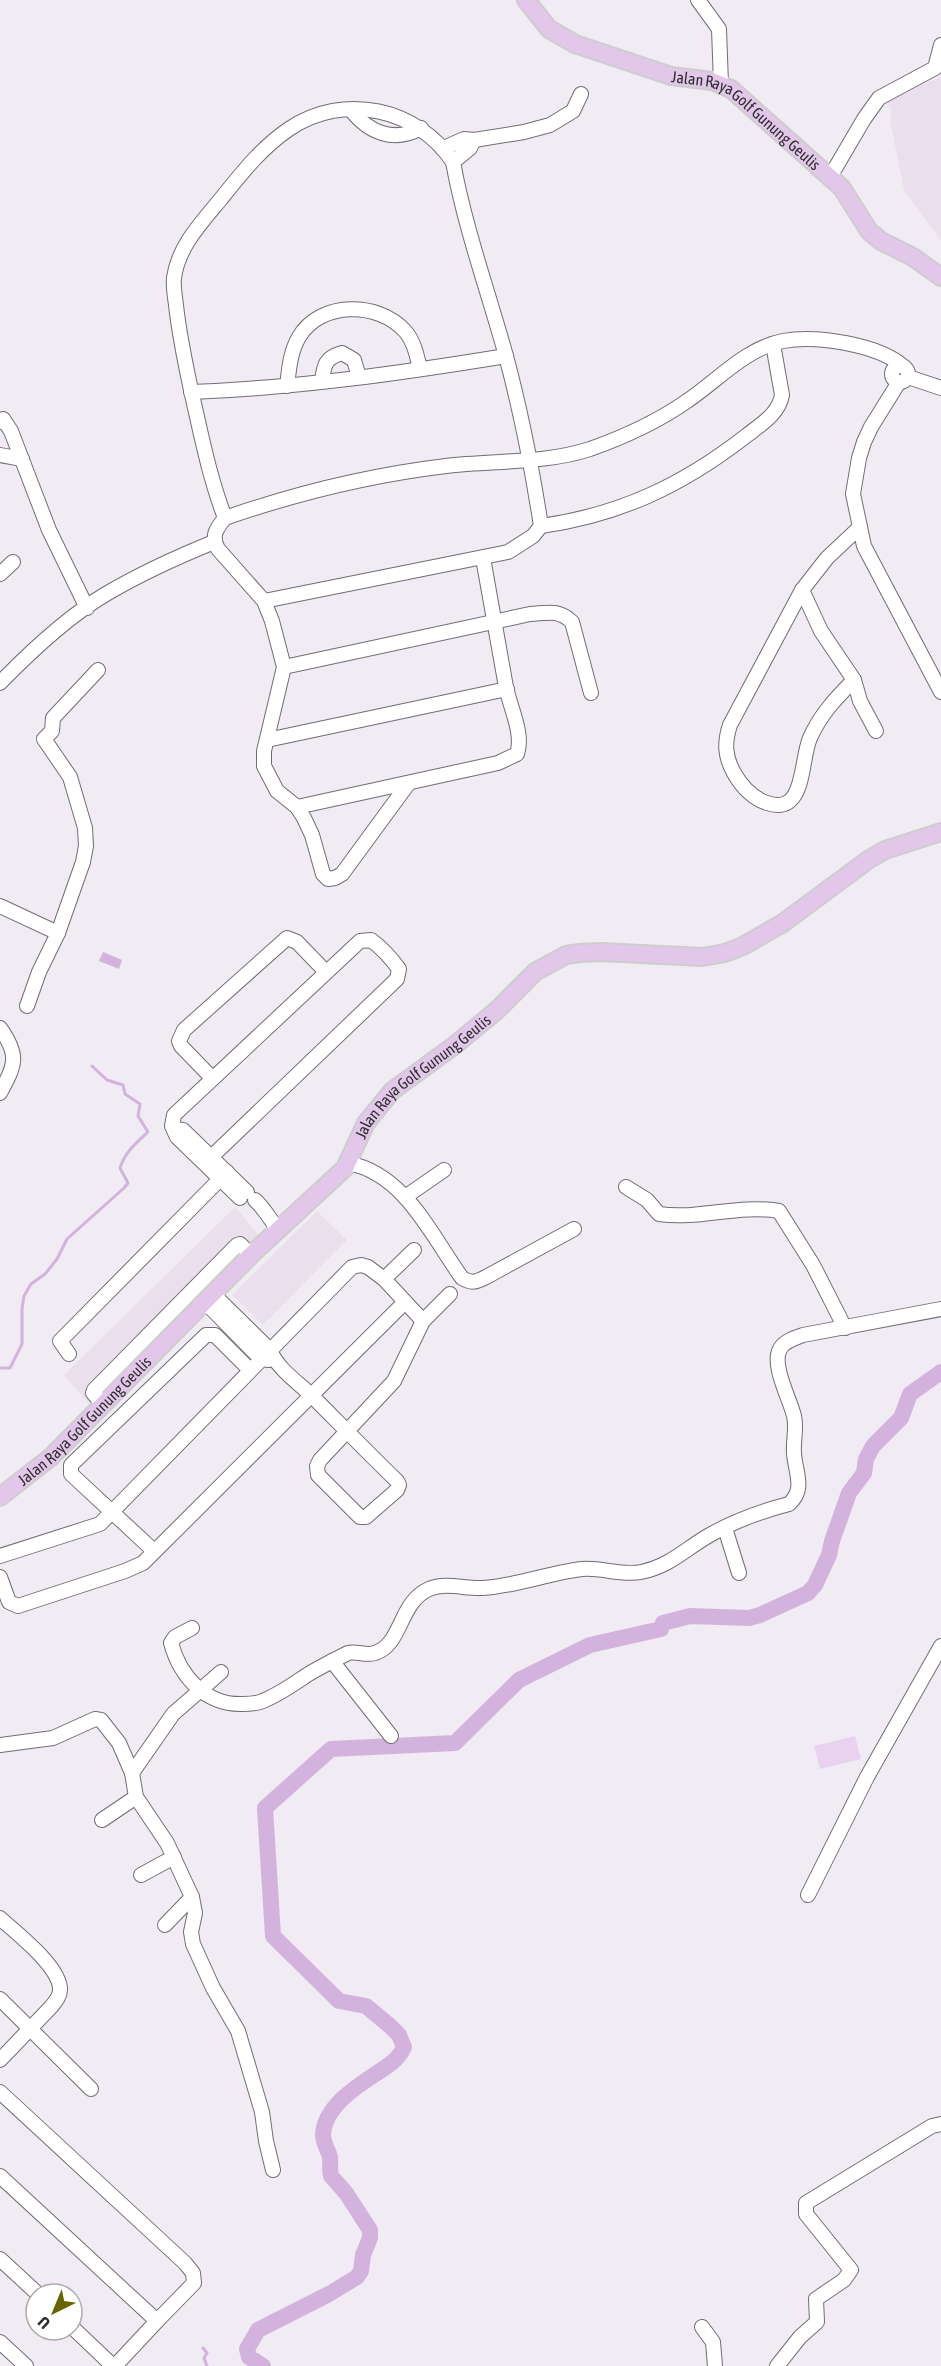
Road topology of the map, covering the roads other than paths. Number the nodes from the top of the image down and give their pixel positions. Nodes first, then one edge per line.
1 (525, 0) edge
2 (698, 0) edge
3 (941, 45) edge
4 (938, 68) edge
5 (721, 84) junction
6 (581, 94) dead end
7 (351, 110) junction
8 (421, 128) junction
9 (474, 140) junction
10 (444, 148) junction
11 (453, 162) junction
12 (830, 177) junction
13 (941, 277) edge
14 (773, 344) junction
15 (506, 356) junction
16 (420, 369) junction
17 (904, 376) junction
18 (359, 377) junction
19 (322, 381) junction
20 (287, 386) junction
21 (941, 388) edge
22 (192, 392) junction
23 (1, 419) edge
24 (0, 455) edge
25 (22, 459) junction
26 (531, 459) junction
27 (225, 518) junction
28 (541, 526) junction
29 (860, 527) junction
30 (214, 542) junction
31 (483, 558) junction
32 (13, 562) dead end
33 (0, 574) edge
34 (802, 590) junction
35 (264, 601) junction
36 (87, 608) junction
37 (495, 622) junction
38 (284, 667) junction
39 (98, 670) dead end
40 (854, 680) junction
41 (0, 683) edge
42 (507, 689) junction
43 (591, 693) dead end
44 (941, 693) edge
45 (876, 731) dead end
46 (267, 740) junction
47 (408, 784) junction
48 (297, 807) junction
49 (941, 832) edge
50 (0, 906) edge
51 (58, 933) junction
52 (326, 972) junction
53 (27, 1006) dead end
54 (0, 1028) edge
55 (212, 1078) junction
56 (0, 1093) edge
57 (208, 1160) junction
58 (348, 1163) junction
59 (444, 1170) dead end
60 (223, 1175) junction
61 (626, 1187) dead end
62 (405, 1197) junction
63 (275, 1226) junction
64 (574, 1229) dead end
65 (414, 1250) dead end
66 (251, 1255) junction
67 (384, 1279) junction
68 (450, 1294) dead end
69 (209, 1298) junction
70 (405, 1302) junction
71 (941, 1309) edge
72 (423, 1321) junction
73 (172, 1323) junction
74 (845, 1328) junction
75 (69, 1354) dead end
76 (269, 1356) junction
77 (250, 1370) junction
78 (311, 1395) junction
79 (347, 1432) junction
80 (0, 1497) edge
81 (112, 1512) junction
82 (725, 1528) junction
83 (154, 1551) junction
84 (0, 1556) edge
85 (739, 1573) dead end
86 (0, 1577) edge
87 (192, 1628) dead end
88 (941, 1646) edge
89 (332, 1661) junction
90 (221, 1672) dead end
91 (199, 1690) junction
92 (391, 1736) dead end
93 (3, 1741) edge
94 (132, 1773) junction
95 (136, 1797) junction
96 (102, 1820) dead end
97 (174, 1857) junction
98 (141, 1875) dead end
99 (808, 1895) dead end
100 (192, 1897) junction
101 (0, 1918) edge
102 (165, 1924) dead end
103 (0, 2000) edge
104 (30, 2029) junction
105 (0, 2060) edge
106 (90, 2088) dead end
107 (0, 2092) edge
108 (941, 2124) edge
109 (273, 2170) dead end
110 (0, 2176) edge
111 (0, 2259) edge
112 (25, 2282) edge
113 (157, 2321) junction
114 (702, 2327) dead end
115 (84, 2338) edge
116 (0, 2342) edge
117 (26, 2366) edge
118 (114, 2366) edge
119 (715, 2366) edge
120 (777, 2366) edge

1 - 5 main road, Jalan Raya Golf Gunung Geulis
2 - 5 street
3 - 4 street
4 - 12 street
5 - 12 main road, Jalan Raya Golf Gunung Geulis
6 - 9 street
7 - 8 street
7 - 8 street
7 - 22 street
8 - 10 street
9 - 10 street
9 - 11 street
10 - 11 street
11 - 15 street
12 - 13 main road, Jalan Raya Golf Gunung Geulis
14 - 17 street
14 - 26 street
14 - 28 street
15 - 16 street
15 - 26 street
16 - 18 street
16 - 20 street
17 - 21 street
17 - 29 street
18 - 19 street
18 - 19 street
19 - 20 street
20 - 22 street
22 - 27 street
23 - 25 street
24 - 25 street
25 - 36 street
26 - 27 street
26 - 28 street
27 - 30 street
28 - 31 street
29 - 34 street
29 - 44 street
30 - 35 street
30 - 36 street
31 - 35 street
31 - 37 street
32 - 33 street
34 - 40 street
34 - 40 street
35 - 38 street
36 - 41 street
37 - 38 street
37 - 42 street
37 - 43 street
38 - 46 street
39 - 51 street
40 - 45 street
42 - 46 street
42 - 47 street
46 - 48 street
47 - 48 street
47 - 48 street
49 - 58 main road, Jalan Raya Golf Gunung Geulis
50 - 51 street
51 - 53 street
52 - 55 street
52 - 55 street
52 - 57 street
54 - 56 street
55 - 57 street
57 - 60 street
58 - 62 street
58 - 63 main road, Jalan Raya Golf Gunung Geulis
59 - 62 street
60 - 63 street
60 - 75 street
61 - 74 street
62 - 64 street
63 - 66 main road, Jalan Raya Golf Gunung Geulis
65 - 67 street
66 - 69 main road, Jalan Raya Golf Gunung Geulis
66 - 73 street
67 - 70 street
67 - 76 street
68 - 72 street
69 - 73 main road, Jalan Raya Golf Gunung Geulis
69 - 76 street
70 - 72 street
70 - 78 street
71 - 74 street
72 - 79 street
73 - 80 main road, Jalan Raya Golf Gunung Geulis
74 - 82 street
76 - 77 street
76 - 78 street
77 - 81 street
77 - 81 street
78 - 79 street
78 - 83 street
79 - 79 street
81 - 83 street
81 - 84 street
82 - 85 street
82 - 89 street
83 - 86 street
87 - 91 street
88 - 99 street
89 - 91 street
89 - 92 street
90 - 91 street
91 - 94 street
93 - 94 street
94 - 95 street
95 - 96 street
95 - 97 street
97 - 98 street
97 - 100 street
100 - 102 street
100 - 109 street
101 - 104 street
103 - 104 street
104 - 105 street
104 - 106 street
107 - 113 street
108 - 120 street
110 - 113 street
111 - 112 street
113 - 118 street
114 - 119 street
115 - 118 street
116 - 117 street

